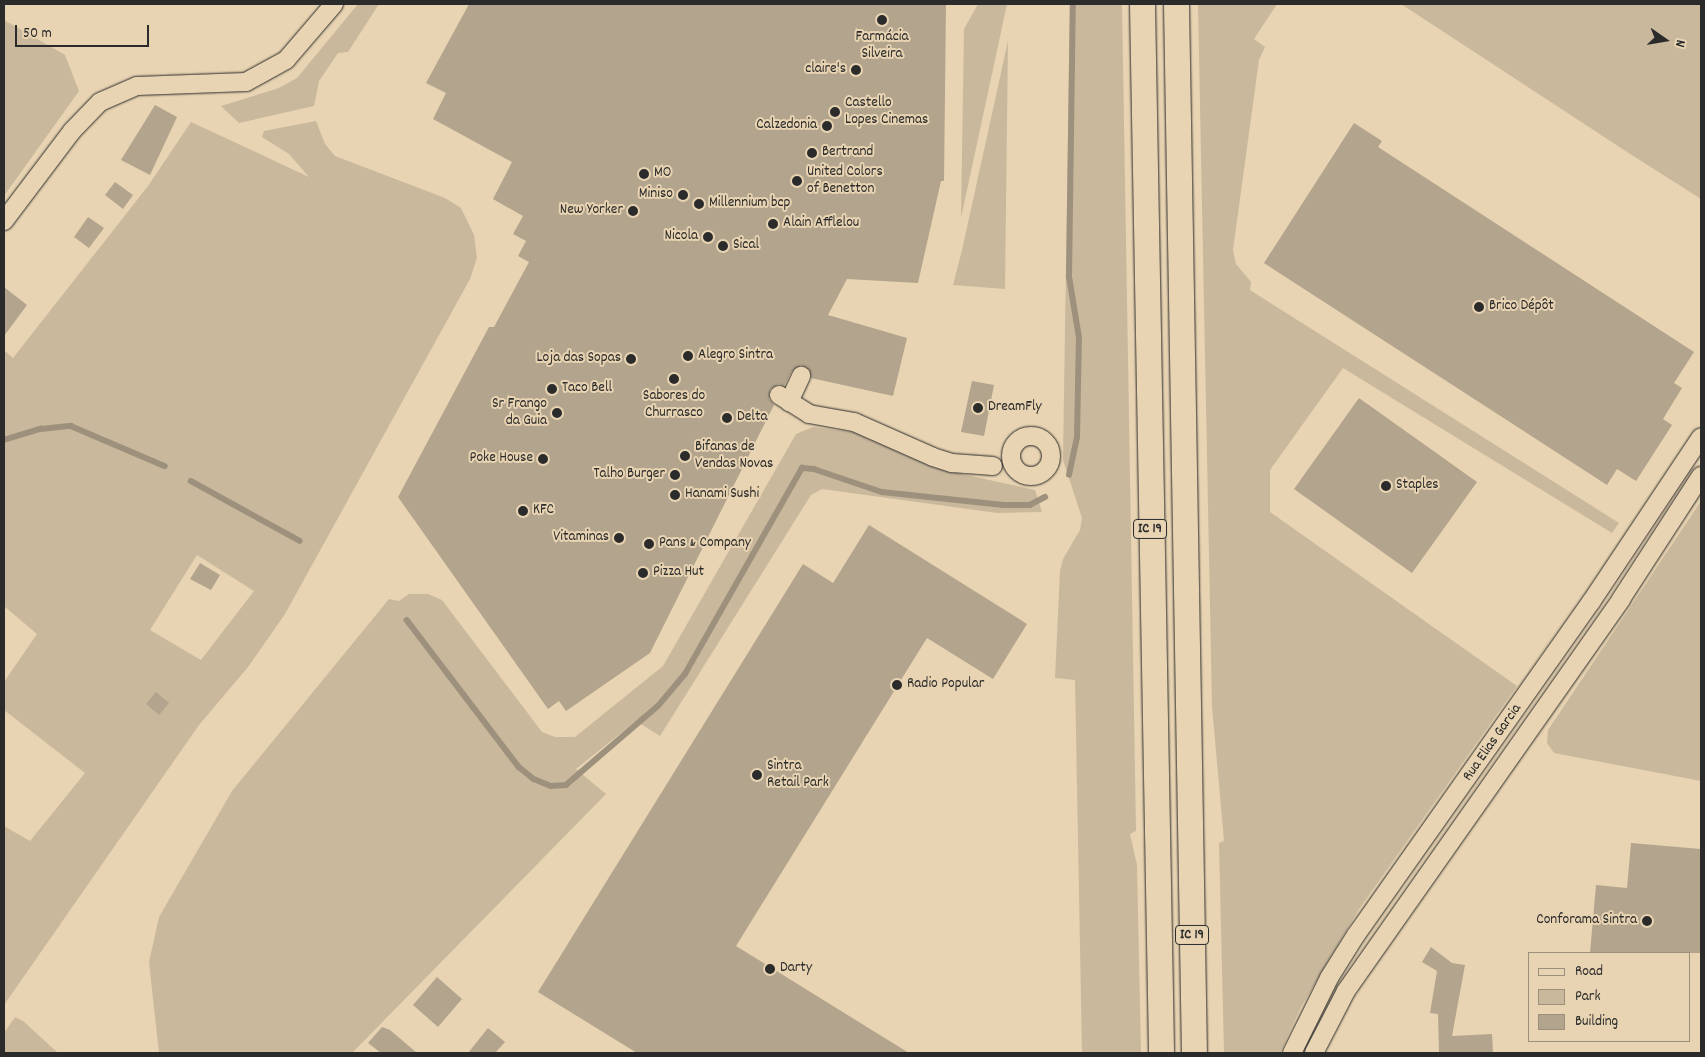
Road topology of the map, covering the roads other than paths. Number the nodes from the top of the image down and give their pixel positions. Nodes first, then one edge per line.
1 (334, 4) edge
2 (1142, 4) edge
3 (1176, 4) edge
4 (4, 222) edge
5 (800, 376) dead end
6 (1701, 437) edge
7 (993, 466) dead end
8 (1701, 476) edge
9 (1161, 1053) edge
10 (1194, 1053) edge
11 (1292, 1053) edge
12 (1314, 1053) edge

1 - 4 street
2 - 9 highway, IC 19
3 - 10 highway, IC 19
5 - 7 street
6 - 11 street, Rua Elias Garcia
8 - 12 street, Rua Elias Garcia

